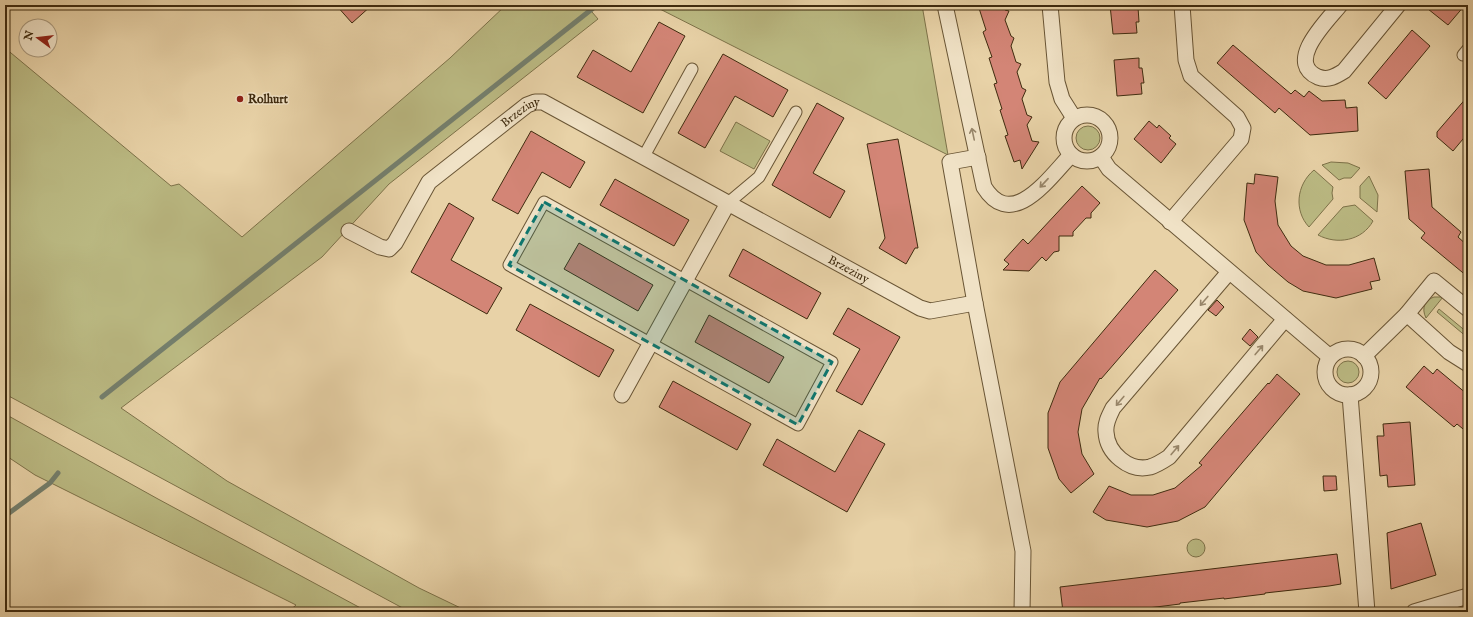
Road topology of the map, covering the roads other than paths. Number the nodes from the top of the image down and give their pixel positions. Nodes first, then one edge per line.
1 (945, 5) edge
2 (1050, 5) edge
3 (1182, 5) edge
4 (1340, 5) edge
5 (1398, 5) edge
6 (692, 69) dead end
7 (796, 112) dead end
8 (1074, 118) junction
9 (1071, 155) junction
10 (644, 156) junction
11 (978, 157) junction
12 (1101, 157) junction
13 (728, 203) junction
14 (1170, 222) junction
15 (349, 231) dead end
16 (1229, 272) junction
17 (685, 280) junction
18 (975, 303) junction
19 (1468, 309) edge
20 (1407, 314) junction
21 (1285, 319) junction
22 (650, 343) junction
23 (1364, 356) junction
24 (1330, 357) junction
25 (1468, 364) edge
26 (622, 395) dead end
27 (1350, 395) junction
28 (1468, 596) edge
29 (1022, 612) edge
30 (1367, 612) edge
31 (1414, 612) edge

11 -> 1 street
2 - 8 street
3 - 14 street
4 - 5 street
6 - 10 street
7 - 13 street
8 - 9 street
8 - 12 street
9 -> 11 street
9 - 12 street
10 - 13 street, Brzeziny
10 - 15 street, Brzeziny
11 - 18 street
12 - 14 street
13 - 17 street
13 - 18 street, Brzeziny
14 - 16 street
16 - 21 street
16 -> 21 street
17 - 22 street
17 - 22 street
17 - 22 street
18 - 29 street
19 - 20 street
20 - 23 street
20 - 25 street
21 - 24 street
22 - 26 street
23 - 24 street
23 - 27 street
24 - 27 street
27 - 30 street
28 - 31 street

